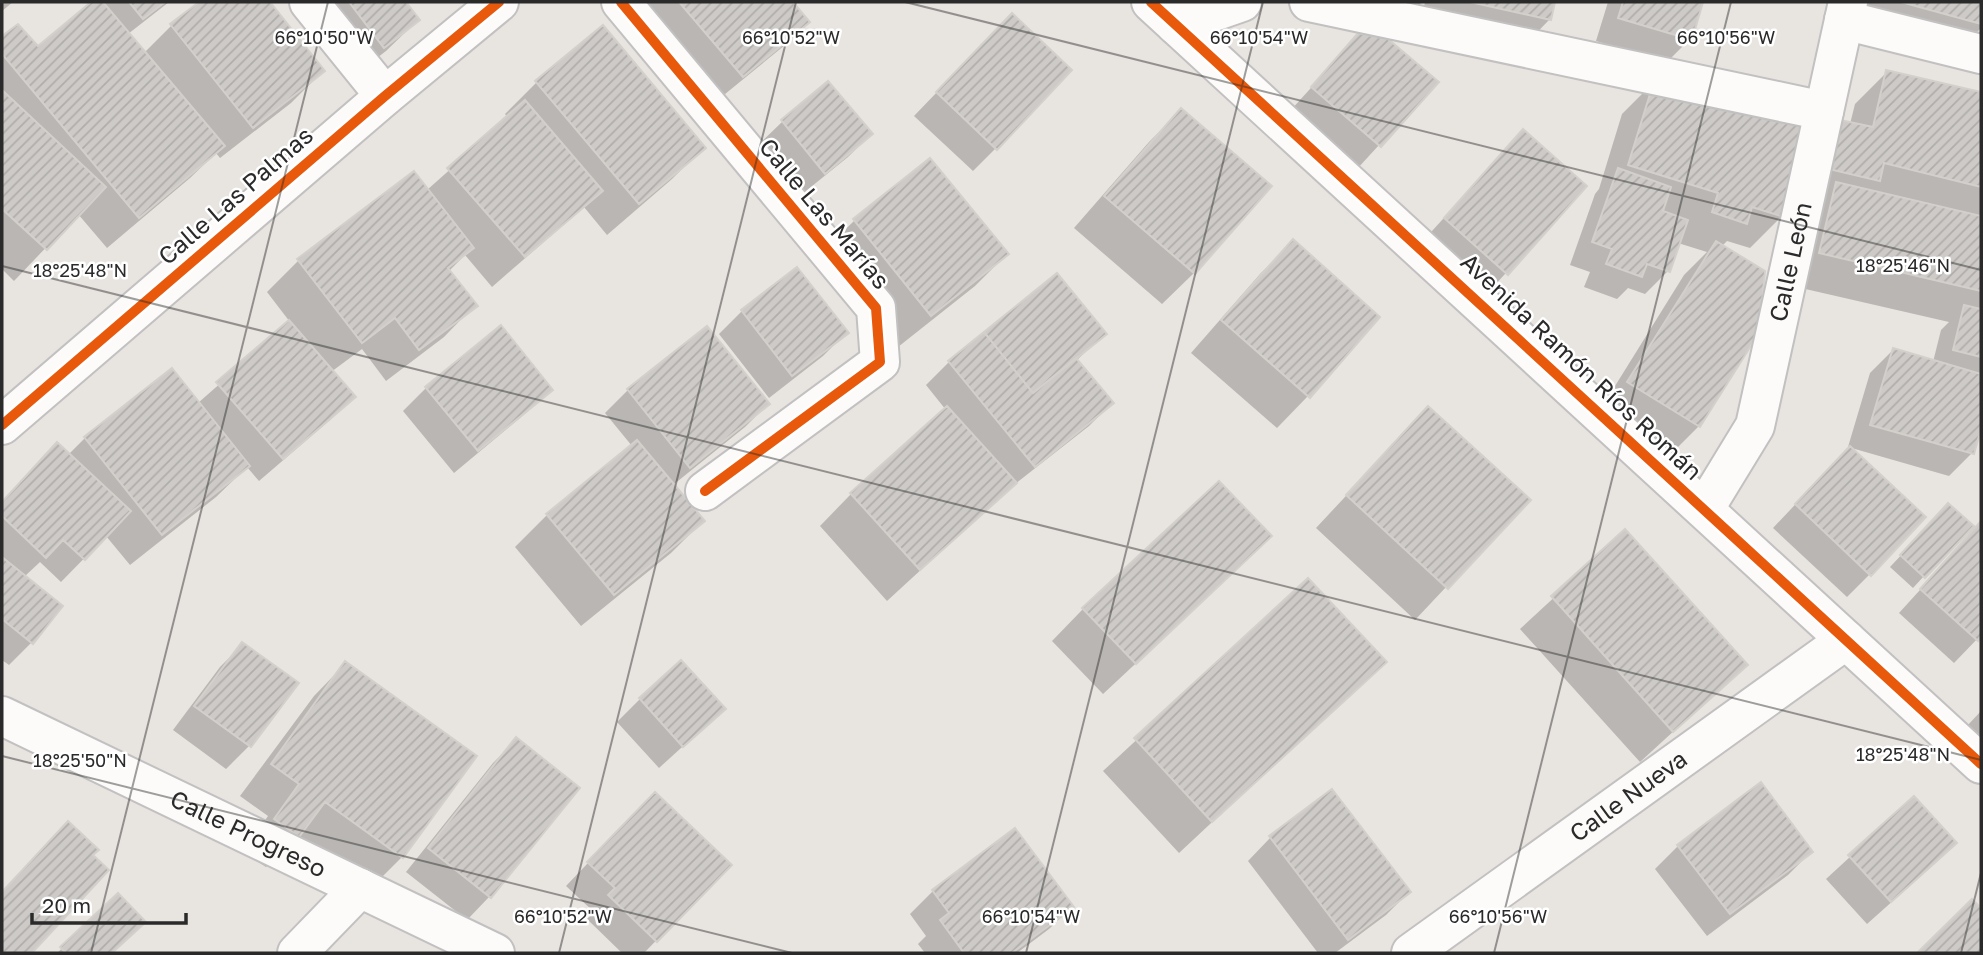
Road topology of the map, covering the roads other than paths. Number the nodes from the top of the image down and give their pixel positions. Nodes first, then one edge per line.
1 (309, 2) edge
2 (499, 2) edge
3 (621, 2) edge
4 (1242, 2) edge
5 (1309, 2) edge
6 (1846, 11) edge
7 (1164, 13) edge
8 (1981, 54) edge
9 (384, 96) junction
10 (1824, 111) junction
11 (2, 425) edge
12 (705, 491) dead end
13 (1704, 508) junction
14 (1846, 640) junction
15 (2, 716) edge
16 (1981, 764) edge
17 (360, 888) junction
18 (297, 953) edge
19 (495, 953) edge
20 (1411, 953) edge

1 - 9 street
2 - 9 street, Calle Las Palmas
3 - 12 street, Calle Las Marías
4 - 7 street
5 - 10 street
6 - 8 street
6 - 10 street, Calle León
7 - 13 street, Avenida Ramón Ríos Román
9 - 11 street, Calle Las Palmas
10 - 13 street, Calle León
13 - 14 street, Avenida Ramón Ríos Román
14 - 16 street, Avenida Ramón Ríos Román
14 - 20 street, Calle Nueva
15 - 17 street, Calle Progreso
17 - 18 street
17 - 19 street, Calle Progreso

